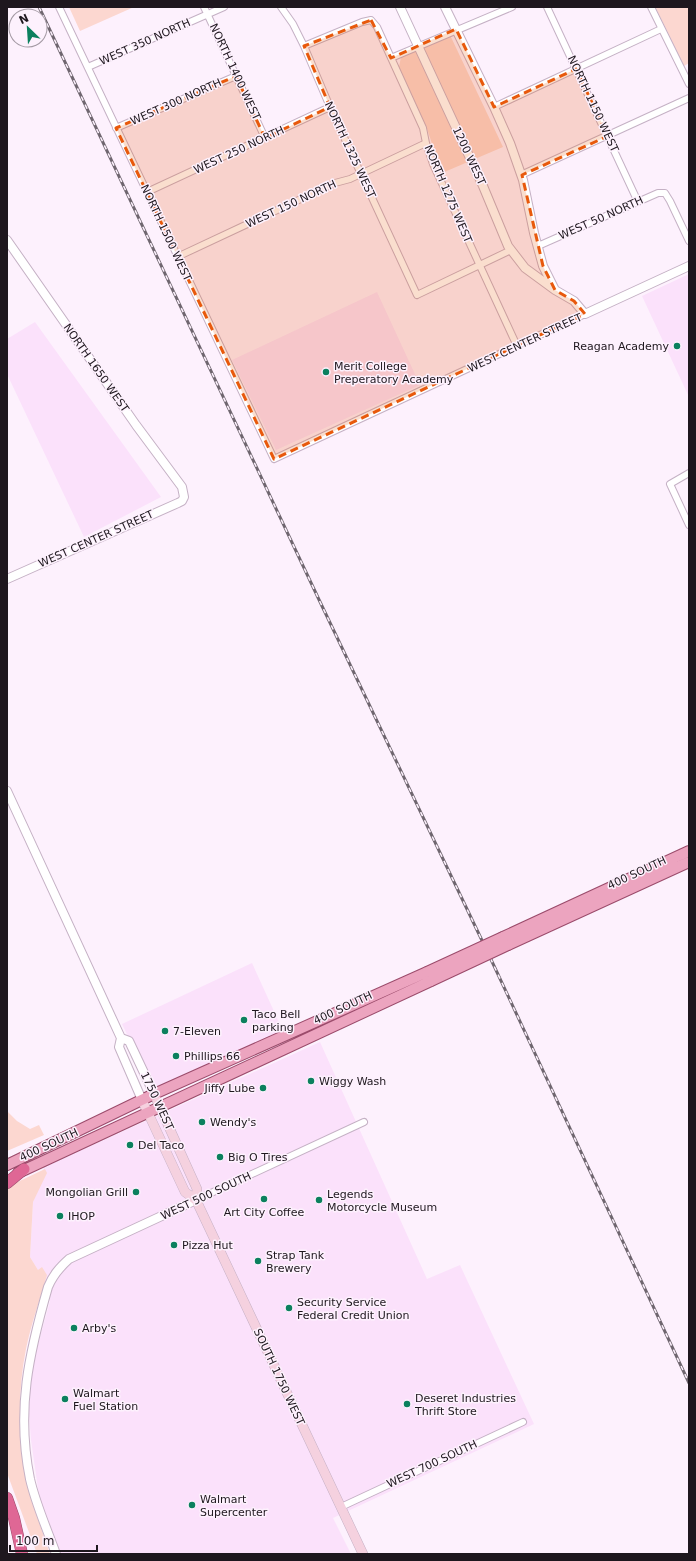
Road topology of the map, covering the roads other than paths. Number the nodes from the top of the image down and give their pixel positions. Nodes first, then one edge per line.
1 (59, 7) edge
2 (204, 7) edge
3 (224, 7) edge
4 (281, 7) edge
5 (400, 7) edge
6 (445, 7) edge
7 (512, 7) edge
8 (547, 7) edge
9 (651, 7) edge
10 (208, 14) junction
11 (456, 29) junction
12 (661, 29) junction
13 (304, 46) junction
14 (418, 46) junction
15 (391, 58) junction
16 (88, 67) junction
17 (576, 68) junction
18 (689, 69) edge
19 (683, 73) junction
20 (236, 76) junction
21 (689, 84) edge
22 (689, 98) edge
23 (330, 107) junction
24 (494, 107) junction
25 (116, 128) junction
26 (608, 136) junction
27 (265, 138) junction
28 (426, 143) junction
29 (362, 174) junction
30 (521, 175) junction
31 (147, 192) junction
32 (638, 202) junction
33 (7, 240) edge
34 (689, 241) edge
35 (538, 246) junction
36 (511, 250) junction
37 (177, 257) junction
38 (479, 265) junction
39 (689, 266) edge
40 (555, 290) junction
41 (586, 314) junction
42 (516, 346) junction
43 (274, 459) joint
44 (689, 473) edge
45 (184, 497) joint
46 (689, 524) edge
47 (7, 579) edge
48 (7, 791) edge
49 (689, 851) edge
50 (689, 862) edge
51 (506, 941) junction
52 (429, 976) junction
53 (121, 1038) junction
54 (154, 1094) junction
55 (142, 1100) junction
56 (160, 1106) junction
57 (148, 1112) junction
58 (364, 1122) dead end
59 (7, 1165) edge
60 (24, 1170) junction
61 (7, 1178) edge
62 (7, 1183) edge
63 (196, 1200) junction
64 (523, 1422) dead end
65 (7, 1498) edge
66 (341, 1507) junction
67 (7, 1524) edge
68 (22, 1554) edge
69 (56, 1554) edge
70 (363, 1554) edge

1 - 16 street, NORTH 1500 WEST
2 - 10 street, NORTH 1400 WEST
3 - 10 street, WEST 350 NORTH
4 - 13 street, NORTH 1325 WEST
5 - 14 street, 1200 WEST
6 - 11 street
7 - 11 street
8 - 17 street, NORTH 1150 WEST
9 - 12 street
10 - 16 street, WEST 350 NORTH
10 - 20 street, NORTH 1400 WEST
11 - 14 street
11 - 24 street
12 - 17 street
12 - 19 street
13 - 15 street, NORTH 1275 WEST
13 - 23 street, NORTH 1325 WEST
14 - 15 street
14 - 36 street, 1200 WEST
15 - 28 street, NORTH 1275 WEST
16 - 25 street, NORTH 1500 WEST
17 - 24 street
17 - 26 street, NORTH 1150 WEST
18 - 19 street
19 - 21 street
20 - 25 street, WEST 300 NORTH
20 - 27 street, NORTH 1400 WEST
22 - 26 street
23 - 27 street, WEST 250 NORTH
23 - 29 street, NORTH 1325 WEST
24 - 30 street
25 - 31 street, NORTH 1500 WEST
26 - 30 street
26 - 32 street, NORTH 1150 WEST
27 - 31 street, WEST 250 NORTH
28 - 29 street, WEST 150 NORTH
28 - 38 street, NORTH 1275 WEST
29 - 37 street, WEST 150 NORTH
29 - 38 street, NORTH 1325 WEST
30 - 35 street
31 - 37 street, NORTH 1500 WEST
32 - 34 street, WEST 50 NORTH
32 - 35 street, WEST 50 NORTH
33 - 45 street, NORTH 1650 WEST
35 - 40 street
36 - 38 street
36 - 40 street, 1200 WEST
37 - 43 street, NORTH 1500 WEST
38 - 42 street, NORTH 1275 WEST
39 - 41 street, WEST CENTER STREET
40 - 41 street, 1200 WEST
41 - 42 street, WEST CENTER STREET
42 - 43 street, WEST CENTER STREET
44 - 46 street
45 - 47 street, WEST CENTER STREET
48 - 53 street, 1750 WEST
49 - 51 main road, 400 SOUTH
50 - 51 main road, 400 SOUTH
51 - 52 main road, 400 SOUTH, bridge
52 - 54 main road, 400 SOUTH
52 - 56 main road, 400 SOUTH
53 - 54 street, 1750 WEST
53 - 55 street, 1750 WEST
54 - 55 main road, 400 SOUTH
54 - 56 main road, 1750 WEST
55 - 57 main road, 1750 WEST
55 - 59 main road, 400 SOUTH
56 - 57 main road, 400 SOUTH
56 - 63 main road, 1750 WEST
57 - 60 main road, 400 SOUTH
57 - 63 main road, 1750 WEST
58 - 63 street, WEST 500 SOUTH
60 - 61 main road, 400 SOUTH
60 - 62 highway
63 - 66 main road, SOUTH 1750 WEST
63 - 69 street, WEST 500 SOUTH
64 - 66 street, WEST 700 SOUTH
65 - 68 highway
66 - 70 main road, SOUTH 1750 WEST
67 - 68 highway

